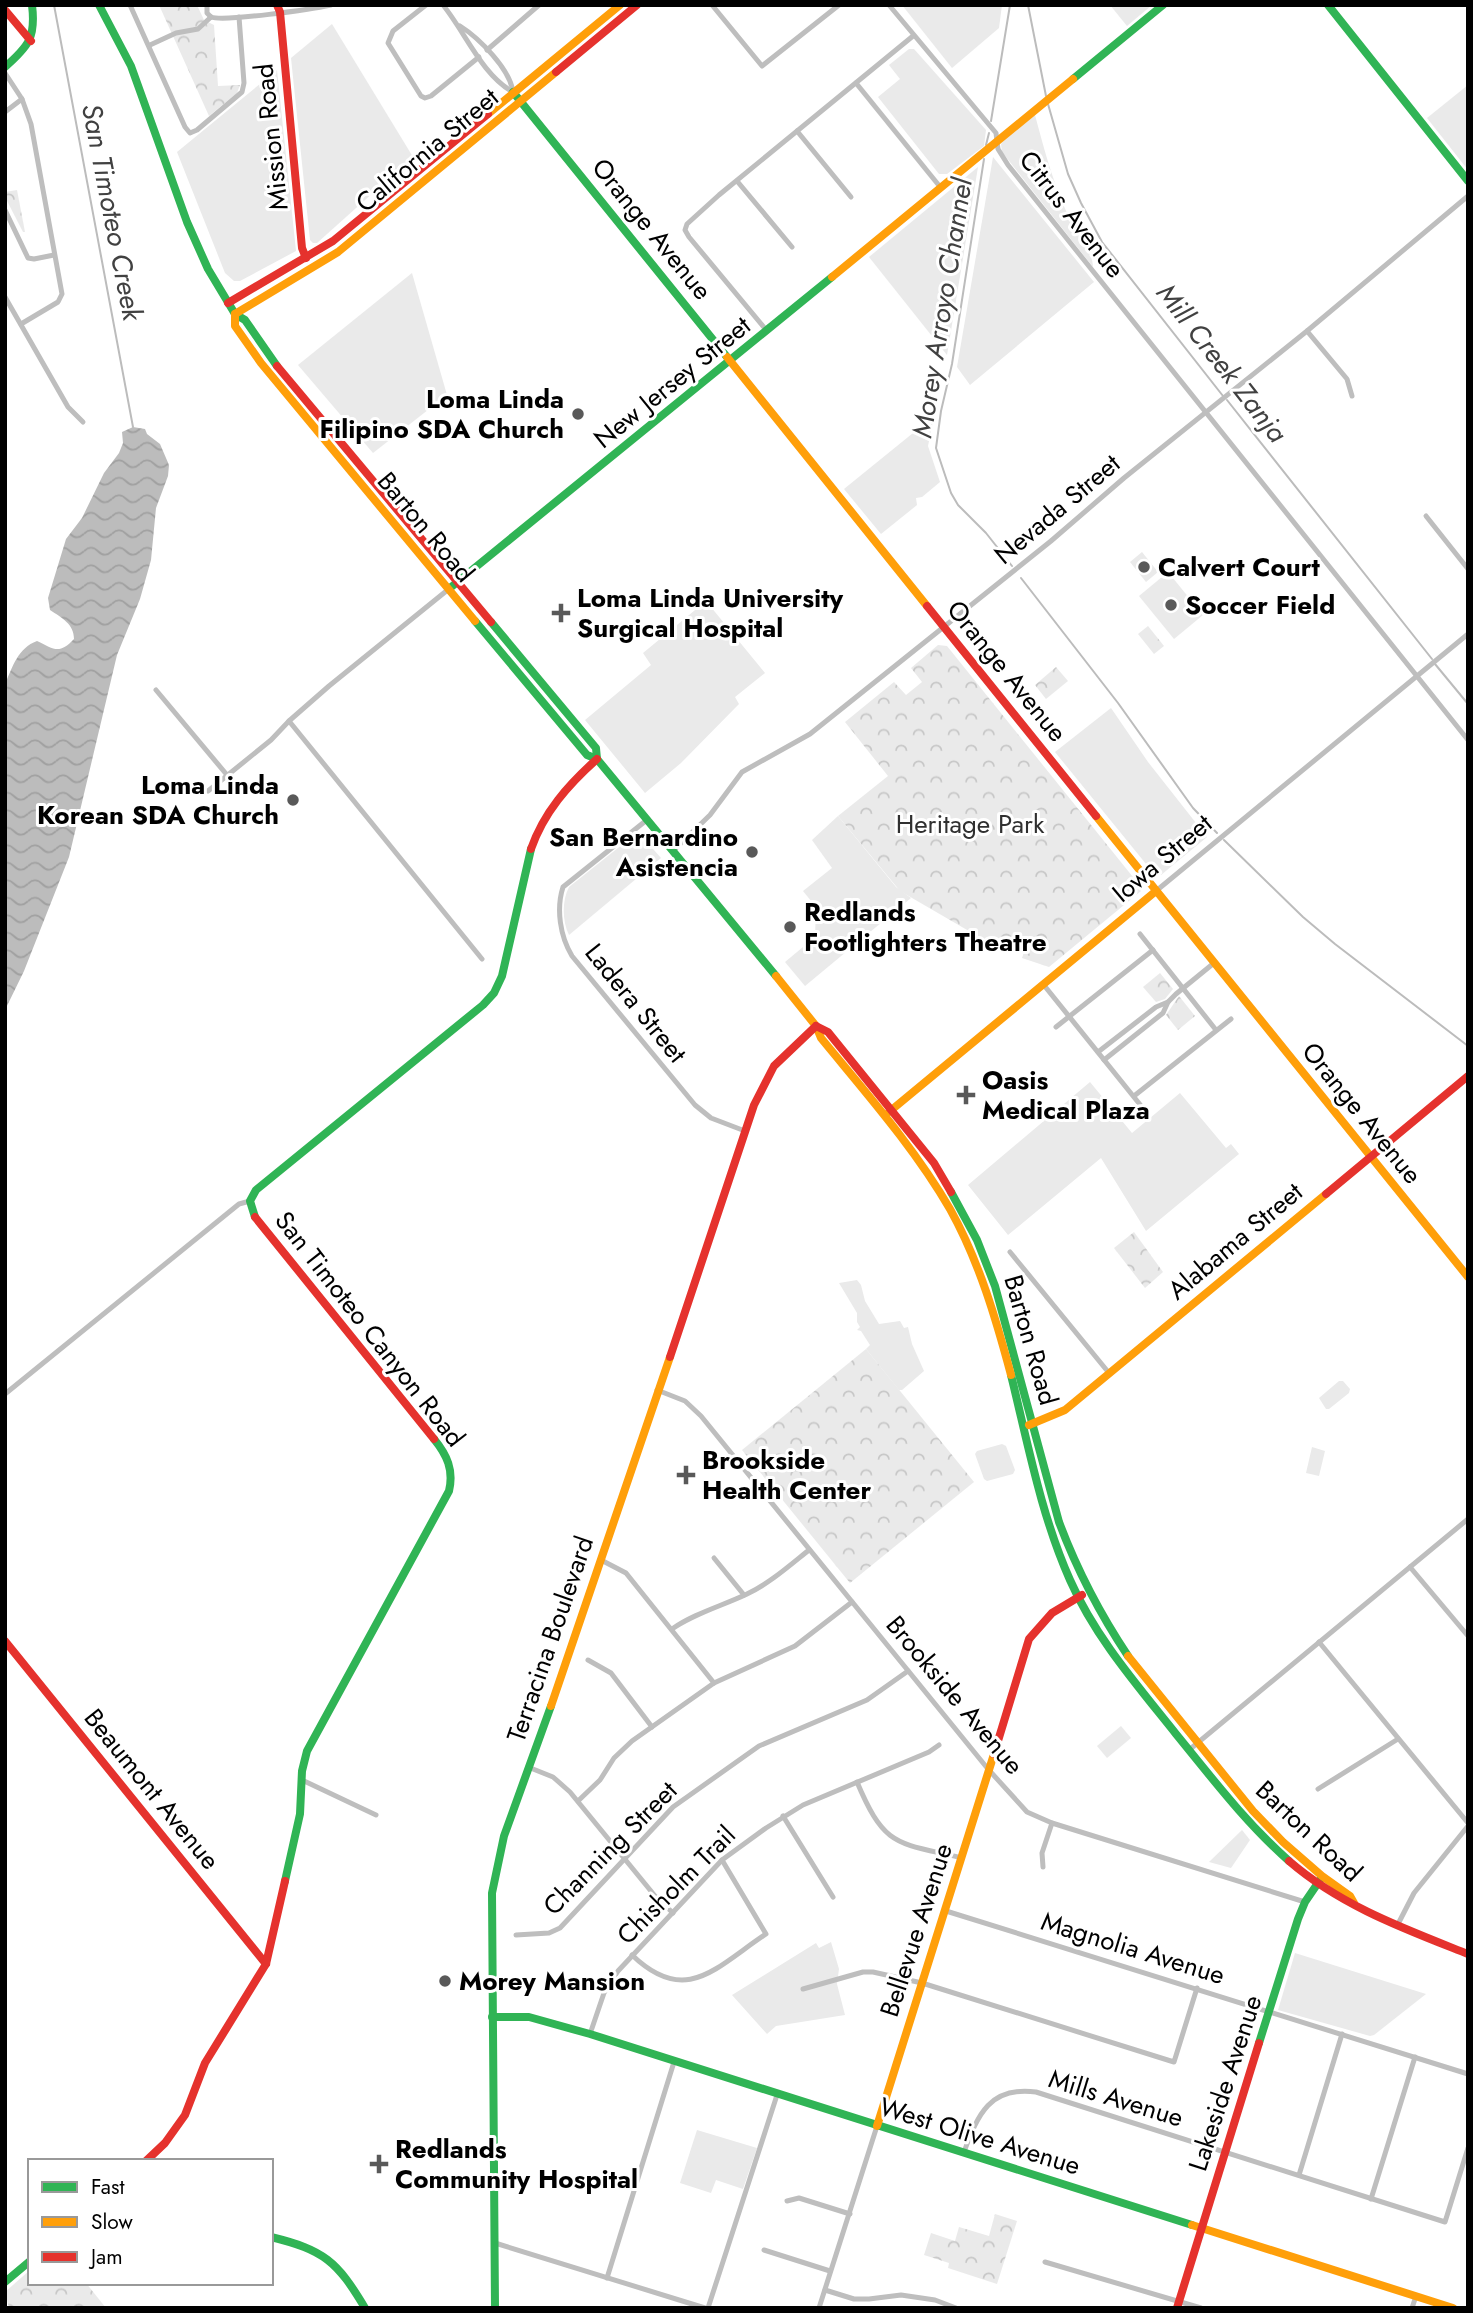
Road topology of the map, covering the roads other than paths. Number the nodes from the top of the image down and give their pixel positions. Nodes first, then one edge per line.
1 (32, 5) edge
2 (99, 5) edge
3 (130, 5) edge
4 (207, 5) edge
5 (331, 5) edge
6 (426, 5) edge
7 (443, 5) edge
8 (620, 5) edge
9 (637, 5) edge
10 (839, 5) edge
11 (889, 5) edge
12 (1163, 5) edge
13 (1328, 5) edge
14 (538, 6) edge
15 (280, 7) edge
16 (717, 7) edge
17 (5, 10) edge
18 (211, 17) junction
19 (239, 17) junction
20 (460, 26) junction
21 (914, 36) junction
22 (31, 41) junction
23 (149, 45) junction
24 (486, 50) junction
25 (479, 57) junction
26 (5, 67) edge
27 (5, 73) edge
28 (856, 83) junction
29 (513, 92) junction
30 (22, 99) junction
31 (520, 100) junction
32 (5, 112) edge
33 (797, 131) junction
34 (996, 142) junction
35 (737, 181) junction
36 (1468, 181) edge
37 (941, 188) junction
38 (1468, 196) edge
39 (851, 197) dead end
40 (5, 210) edge
41 (360, 219) junction
42 (367, 228) junction
43 (792, 247) dead end
44 (54, 255) junction
45 (306, 258) junction
46 (5, 297) edge
47 (228, 303) junction
48 (235, 314) junction
49 (21, 324) junction
50 (767, 331) junction
51 (1307, 331) junction
52 (730, 360) junction
53 (1352, 396) dead end
54 (1205, 411) junction
55 (83, 422) dead end
56 (1426, 516) dead end
57 (1468, 569) edge
58 (460, 582) junction
59 (450, 588) junction
60 (944, 626) junction
61 (1468, 634) edge
62 (1416, 675) junction
63 (156, 690) dead end
64 (289, 721) junction
65 (1468, 740) edge
66 (597, 759) junction
67 (227, 775) junction
68 (208, 791) dead end
69 (648, 819) junction
70 (674, 850) junction
71 (1156, 891) junction
72 (1140, 934) dead end
73 (1153, 950) junction
74 (482, 959) dead end
75 (1214, 963) junction
76 (1043, 984) junction
77 (1183, 988) junction
78 (1168, 1002) junction
79 (1069, 1017) junction
80 (1231, 1019) dead end
81 (817, 1026) junction
82 (1056, 1027) dead end
83 (1216, 1030) junction
84 (1098, 1052) junction
85 (1104, 1060) junction
86 (1468, 1076) edge
87 (1134, 1096) junction
88 (1146, 1112) dead end
89 (888, 1113) junction
90 (745, 1131) junction
91 (1370, 1155) junction
92 (250, 1202) junction
93 (962, 1209) junction
94 (952, 1213) junction
95 (1010, 1252) dead end
96 (1468, 1277) edge
97 (1109, 1373) junction
98 (657, 1390) junction
99 (5, 1394) edge
100 (1033, 1424) junction
101 (1023, 1426) junction
102 (1468, 1519) edge
103 (810, 1549) junction
104 (714, 1558) dead end
105 (601, 1560) junction
106 (1410, 1567) junction
107 (1088, 1592) junction
108 (744, 1595) junction
109 (1078, 1598) junction
110 (852, 1602) junction
111 (672, 1629) junction
112 (1468, 1636) edge
113 (5, 1641) edge
114 (1320, 1642) junction
115 (588, 1660) dead end
116 (908, 1671) junction
117 (715, 1683) junction
118 (652, 1727) junction
119 (1398, 1738) junction
120 (1197, 1743) junction
121 (939, 1745) dead end
122 (1189, 1750) junction
123 (528, 1767) junction
124 (988, 1769) junction
125 (302, 1780) junction
126 (857, 1782) junction
127 (1318, 1789) dead end
128 (578, 1801) junction
129 (376, 1815) dead end
130 (783, 1816) junction
131 (1052, 1823) junction
132 (1468, 1824) edge
133 (1268, 1827) junction
134 (1266, 1841) junction
135 (962, 1858) junction
136 (1285, 1858) junction
137 (625, 1859) junction
138 (722, 1860) junction
139 (1311, 1866) junction
140 (1043, 1867) dead end
141 (1320, 1880) junction
142 (833, 1896) dead end
143 (1305, 1902) junction
144 (946, 1911) junction
145 (673, 1913) junction
146 (1397, 1926) junction
147 (516, 1935) dead end
148 (1467, 1952) edge
149 (632, 1955) junction
150 (266, 1964) junction
151 (922, 1983) junction
152 (1197, 1988) junction
153 (803, 1989) dead end
154 (1269, 2011) junction
155 (492, 2017) junction
156 (590, 2034) junction
157 (1342, 2034) junction
158 (1415, 2057) junction
159 (674, 2062) junction
160 (1468, 2074) edge
161 (777, 2095) junction
162 (877, 2126) junction
163 (1468, 2148) edge
164 (964, 2152) junction
165 (1225, 2152) junction
166 (148, 2159) edge
167 (1298, 2175) junction
168 (1371, 2199) junction
169 (787, 2201) dead end
170 (850, 2214) junction
171 (1201, 2227) junction
172 (273, 2237) edge
173 (495, 2243) junction
174 (764, 2250) dead end
175 (1045, 2262) dead end
176 (28, 2263) edge
177 (830, 2271) junction
178 (607, 2278) junction
179 (5, 2282) edge
180 (825, 2290) junction
181 (1416, 2296) junction
182 (1178, 2304) edge
183 (365, 2308) edge
184 (495, 2308) edge
185 (707, 2308) edge
186 (820, 2308) edge
187 (956, 2308) edge
188 (1201, 2308) edge
189 (1412, 2308) edge
190 (1453, 2308) edge

1 - 22 main road
2 - 47 main road, Barton Road
3 - 23 street
4 - 18 street
5 - 15 street
6 - 25 street
7 - 20 street, Orange Avenue
8 - 29 main road, California Street
9 - 31 main road, California Street
10 - 16 street
11 - 21 street, Citrus Avenue
12 - 34 main road, New Jersey Street
13 - 36 main road
14 - 24 street
15 - 19 street
15 - 45 main road, Mission Road
17 - 22 main road
18 - 19 street
18 - 23 street
19 - 23 street
20 - 24 street, Orange Avenue
20 - 25 street, Orange Avenue
21 - 28 street
21 - 34 street, Citrus Avenue
22 - 26 main road
24 - 29 street, Orange Avenue
25 - 29 street, Orange Avenue
27 - 30 street
28 - 33 street
28 - 37 street
29 - 31 main road, Orange Avenue
29 - 41 main road, California Street
30 - 32 street
30 - 44 street
31 - 42 main road, California Street
31 - 52 main road, Orange Avenue
33 - 35 street
33 - 39 street
34 - 37 main road, New Jersey Street
34 - 54 street, Citrus Avenue
35 - 43 street
35 - 50 street
37 - 50 main road, New Jersey Street
38 - 51 street, Nevada Street
40 - 44 street
41 - 42 main road
41 - 45 main road, California Street
42 - 48 main road, California Street
44 - 49 street
45 - 47 main road, California Street
46 - 49 street
47 - 48 main road, Barton Road
48 - 58 main road, Barton Road
48 - 59 main road, Barton Road
49 - 55 street
50 - 52 main road, New Jersey Street
51 - 53 street
51 - 54 street, Nevada Street
52 - 58 main road, New Jersey Street
52 - 60 main road, Orange Avenue
54 - 60 street, Nevada Street
54 - 62 street, Citrus Avenue
56 - 57 street
58 - 59 main road, New Jersey Street
58 - 66 main road, Barton Road
59 - 64 street, New Jersey Street
59 - 66 main road, Barton Road
60 - 70 street, Nevada Street
60 - 71 main road, Orange Avenue
61 - 62 street, Iowa Street
62 - 65 street, Citrus Avenue
62 - 71 street, Iowa Street
63 - 67 street
64 - 67 street, New Jersey Street
64 - 74 street
66 - 69 main road, Barton Road
66 - 92 main road, San Timoteo Canyon Road
67 - 68 street, New Jersey Street
69 - 70 main road, Barton Road
69 - 90 street, Ladera Street
70 - 81 main road, Barton Road
71 - 75 main road, Orange Avenue
71 - 76 main road, Iowa Street
72 - 73 street
73 - 77 street
73 - 79 street
75 - 77 street
75 - 91 main road, Orange Avenue
76 - 79 street
76 - 89 main road, Iowa Street
77 - 78 street
77 - 83 street
78 - 84 street
78 - 85 street
79 - 82 street
79 - 84 street
80 - 83 street
81 - 89 main road, Barton Road
81 - 90 main road, Terracina Boulevard
83 - 87 street
84 - 85 street
85 - 87 street
86 - 91 main road, Alabama Street
87 - 88 street
89 - 93 main road, Barton Road
89 - 94 main road, Barton Road
90 - 98 main road, Terracina Boulevard
91 - 96 main road, Orange Avenue
91 - 97 main road, Alabama Street
92 - 99 street
92 - 125 main road, San Timoteo Canyon Road
93 - 94 main road
93 - 100 main road, Barton Road
94 - 101 main road, Barton Road
95 - 97 street
97 - 100 main road, Alabama Street
98 - 103 street, Brookside Avenue
98 - 105 main road, Terracina Boulevard
100 - 101 main road, Alabama Street
100 - 107 main road, Barton Road
101 - 109 main road, Barton Road
102 - 106 street
103 - 108 street
103 - 110 street, Brookside Avenue
104 - 108 street
105 - 111 street
105 - 123 main road, Terracina Boulevard
106 - 112 street
106 - 114 street
107 - 109 main road, Bellevue Avenue
107 - 120 main road, Barton Road
108 - 111 street
109 - 122 main road, Barton Road
109 - 124 main road, Bellevue Avenue
110 - 116 street, Brookside Avenue
110 - 117 street
111 - 117 street
113 - 150 main road, Beaumont Avenue
114 - 119 street
114 - 120 street
115 - 118 street
116 - 124 street, Brookside Avenue
116 - 137 street, Channing Street
117 - 118 street
118 - 128 street
119 - 127 street
119 - 132 street
120 - 122 street
120 - 133 main road, Barton Road
121 - 126 street, Chisholm Trail
122 - 134 main road, Barton Road
123 - 128 street
123 - 155 main road, Terracina Boulevard
124 - 131 street, Brookside Avenue
124 - 135 main road, Bellevue Avenue
125 - 129 street
125 - 150 main road, San Timoteo Canyon Road
126 - 130 street, Chisholm Trail
126 - 135 street
128 - 137 street
130 - 138 street, Chisholm Trail
130 - 142 street
131 - 140 street
131 - 143 street, Brookside Avenue
132 - 146 street
133 - 134 main road
133 - 139 main road, Barton Road
134 - 136 main road, Barton Road
135 - 144 main road, Bellevue Avenue
136 - 139 main road
136 - 141 main road, Barton Road
137 - 145 street
137 - 147 street, Channing Street
138 - 145 street, Chisholm Trail
138 - 149 street
139 - 141 main road, Barton Road
141 - 143 main road, Lakeside Avenue
141 - 146 main road, Barton Road
143 - 154 main road, Lakeside Avenue
144 - 151 main road, Bellevue Avenue
144 - 152 street, Magnolia Avenue
145 - 149 street, Chisholm Trail
146 - 148 main road
149 - 156 street, Chisholm Trail
150 - 166 main road, San Timoteo Canyon Road
151 - 152 street
151 - 153 street
151 - 162 main road, Bellevue Avenue
152 - 154 street, Magnolia Avenue
154 - 157 street, Magnolia Avenue
154 - 165 main road, Lakeside Avenue
155 - 156 main road, West Olive Avenue
155 - 173 main road, Terracina Boulevard
156 - 159 main road, West Olive Avenue
157 - 158 street, Magnolia Avenue
157 - 167 street
158 - 160 street, Magnolia Avenue
158 - 168 street
159 - 161 main road, West Olive Avenue
159 - 178 street
161 - 162 main road, West Olive Avenue
161 - 185 street
162 - 164 main road, West Olive Avenue
162 - 170 street, Bellevue Avenue
163 - 168 street, Mills Avenue
164 - 165 street, Mills Avenue
164 - 171 main road, West Olive Avenue
165 - 167 street, Mills Avenue
165 - 171 main road, Lakeside Avenue
167 - 168 street, Mills Avenue
169 - 170 street
170 - 177 street, Bellevue Avenue
171 - 181 main road, West Olive Avenue
171 - 182 main road, Lakeside Avenue
172 - 183 main road
173 - 178 street
173 - 184 main road, Terracina Boulevard
174 - 177 street
175 - 182 street
176 - 179 main road
177 - 180 street, Bellevue Avenue
178 - 185 street
180 - 186 street, Bellevue Avenue
180 - 187 street
181 - 189 street
181 - 190 main road, West Olive Avenue
182 - 188 street

